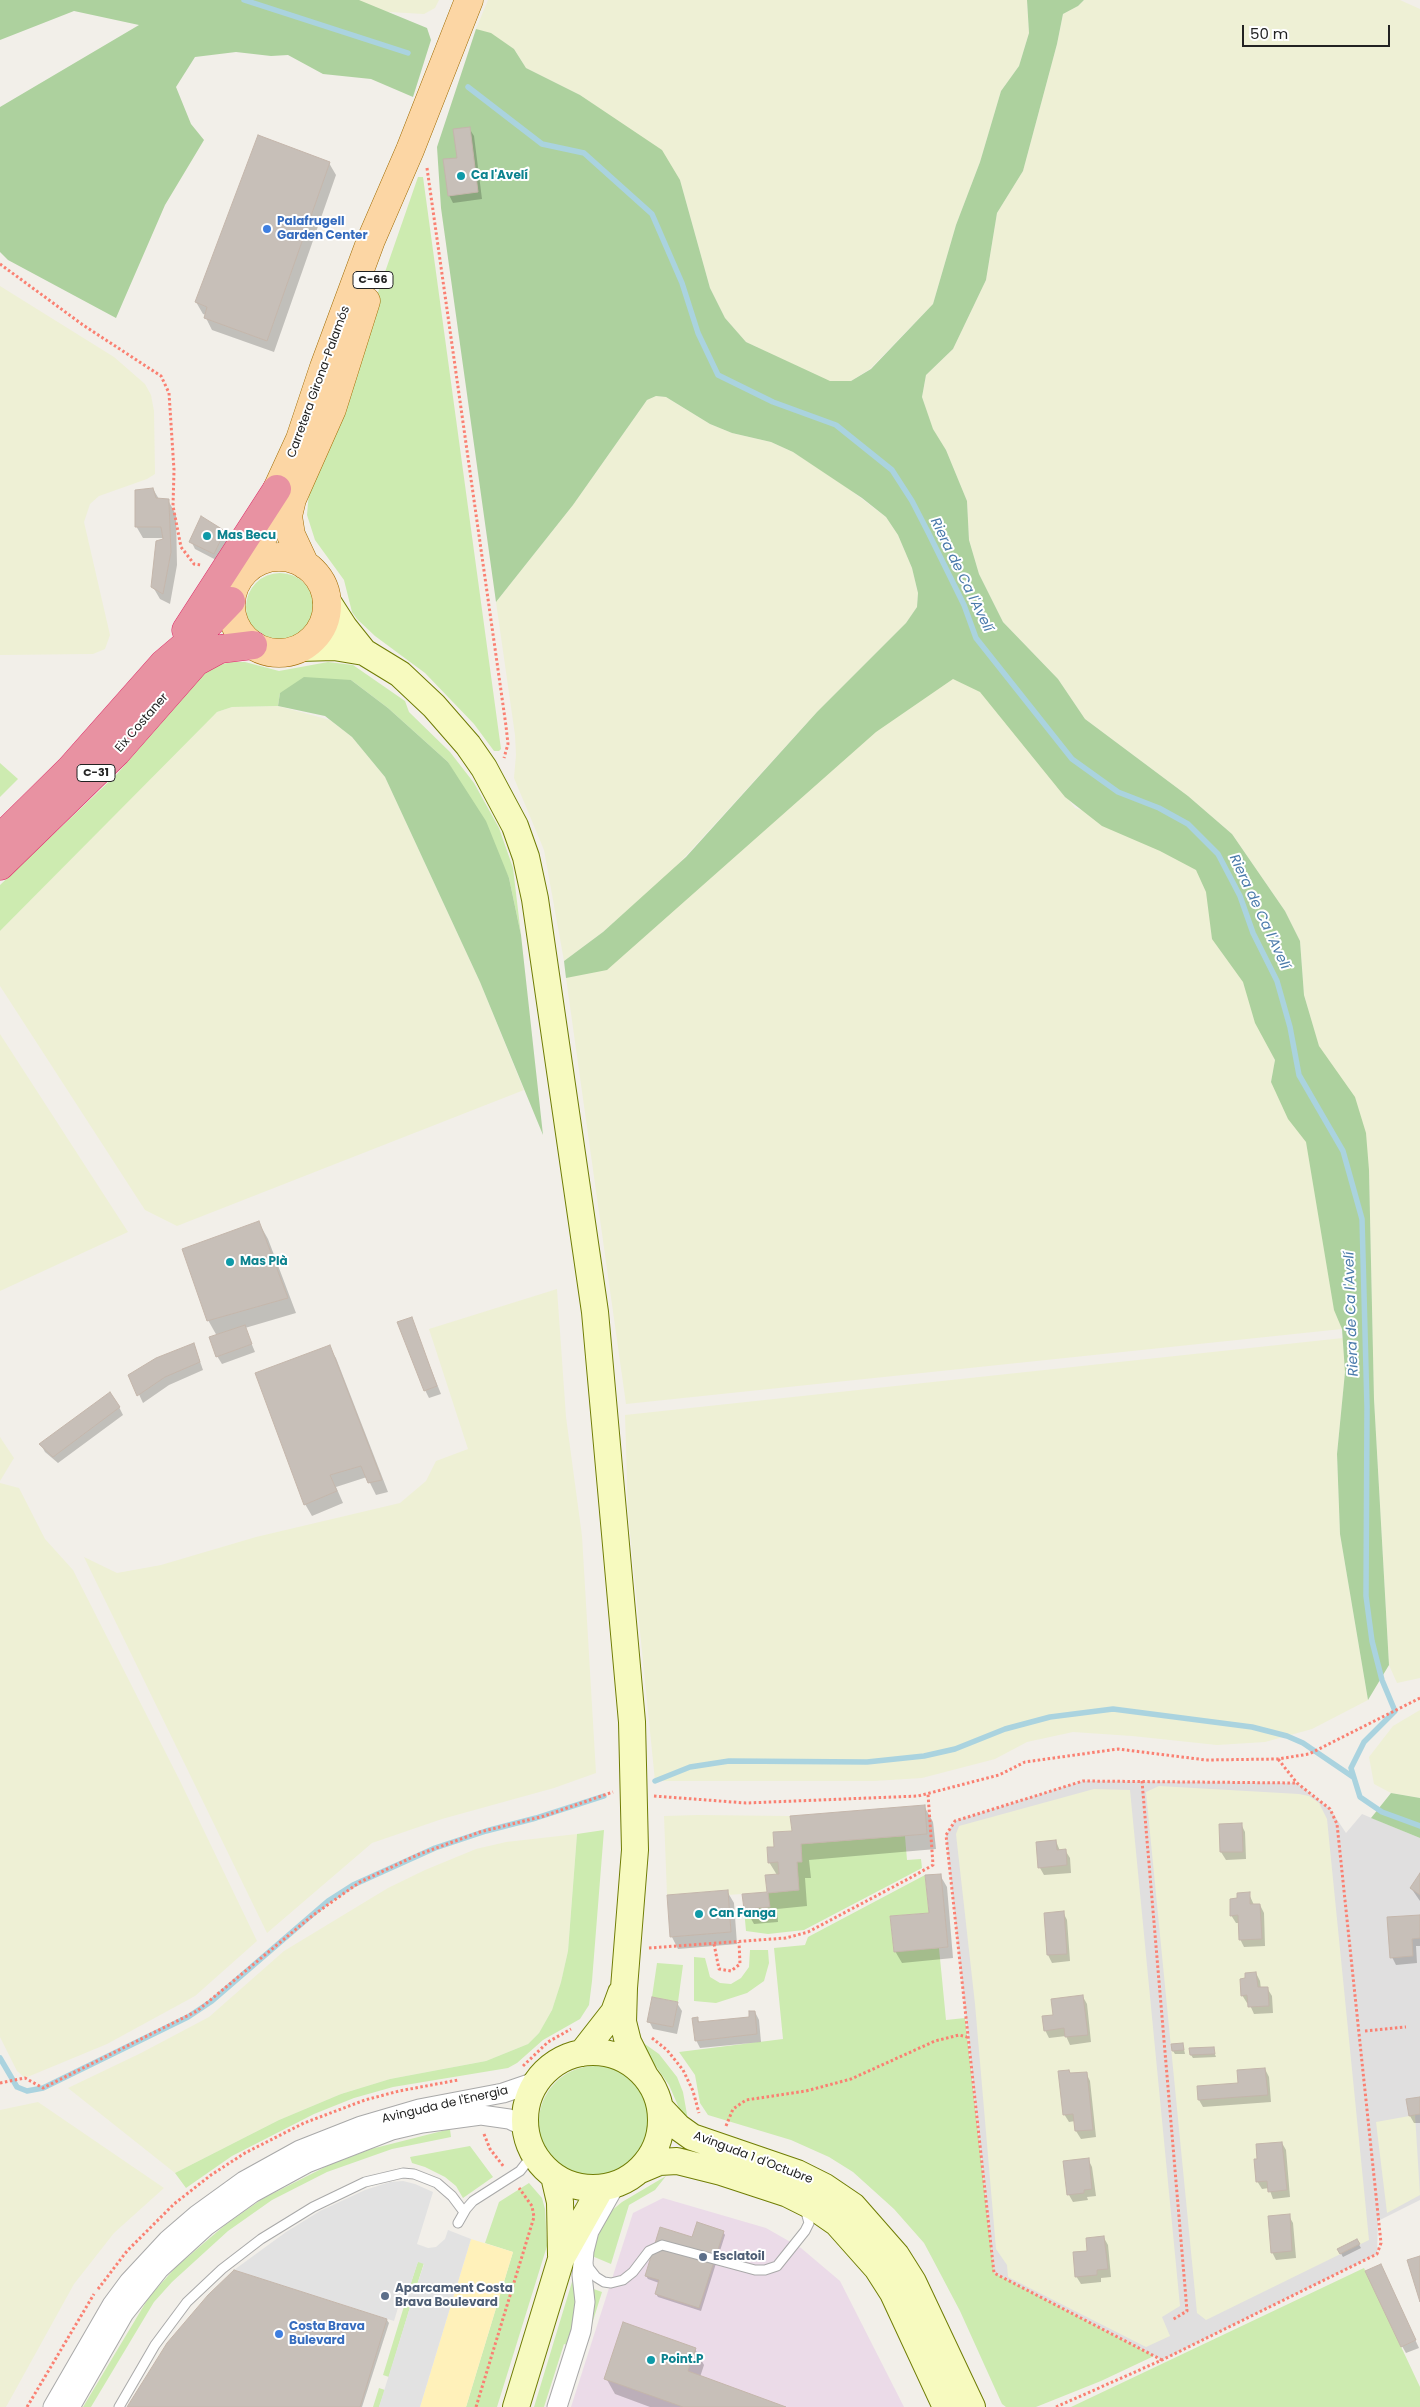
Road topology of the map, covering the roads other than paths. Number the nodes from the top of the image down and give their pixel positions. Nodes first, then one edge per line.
1 (469, 0) edge
2 (412, 144) junction
3 (277, 489) junction
4 (261, 560) junction
5 (305, 565) junction
6 (326, 599) junction
7 (231, 601) junction
8 (253, 645) junction
9 (300, 648) junction
10 (364, 652) junction
11 (163, 664) junction
12 (0, 838) edge
13 (0, 866) edge
14 (624, 1988) junction
15 (582, 2053) junction
16 (645, 2076) junction
17 (538, 2080) junction
18 (660, 2108) junction
19 (528, 2137) junction
20 (640, 2170) junction
21 (554, 2176) junction
22 (608, 2186) junction
23 (801, 2200) junction
24 (464, 2212) junction
25 (458, 2223) dead end
26 (572, 2255) junction
27 (53, 2407) edge
28 (70, 2407) edge
29 (119, 2407) edge
30 (516, 2407) edge
31 (557, 2407) edge
32 (946, 2407) edge
33 (972, 2407) edge

1 - 2 main road, C-66
2 - 3 main road, Carretera Girona-Palamós / C-66
2 - 5 main road, Carretera Girona-Palamós / C-66
3 - 4 main road, Carretera Girona-Palamós / C-66
3 - 11 highway
4 - 5 main road
4 - 7 main road, C-31
5 - 6 main road, C-31
6 - 9 main road
6 - 10 main road, C-31
7 - 8 main road, C-31
7 - 11 highway, Eix Costaner / C-31
8 - 9 main road, C-31
8 - 13 highway, Eix Costaner / C-31
9 - 10 main road, C-31
10 - 14 main road, C-31
11 - 12 highway, Eix Costaner / C-31
14 - 15 main road, C-31
14 - 16 main road, C-31
15 - 16 main road, C-31
15 - 17 main road, C-31
16 - 18 main road, C-31
17 - 19 main road, C-31
17 - 27 street, Avinguda de l'Energia
18 - 20 main road, C-31
18 - 33 main road, Avinguda 1 d'Octubre
19 - 21 main road
19 - 24 lane
19 - 28 street, Avinguda de l'Energia
20 - 22 main road, C-31
20 - 23 main road, Avinguda 1 d'Octubre
21 - 22 main road
21 - 26 main road
22 - 26 main road
23 - 26 lane
23 - 32 main road, Avinguda 1 d'Octubre
24 - 25 lane
24 - 29 lane
26 - 30 main road
26 - 31 street

